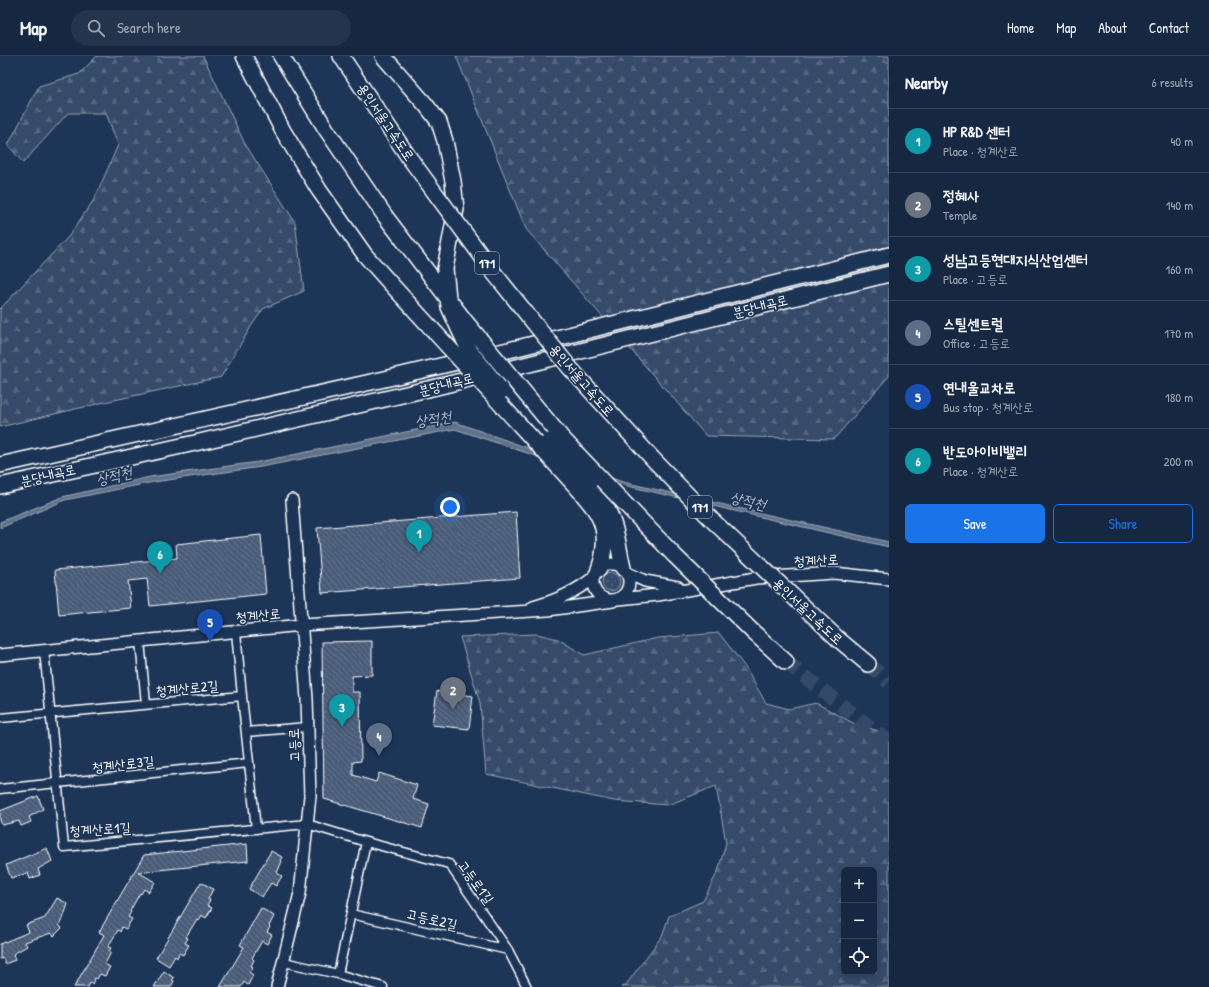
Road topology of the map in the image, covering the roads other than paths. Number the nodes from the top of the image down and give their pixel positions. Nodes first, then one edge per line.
1 (244, 56) edge
2 (281, 56) edge
3 (341, 56) edge
4 (384, 56) edge
5 (889, 255) edge
6 (889, 274) edge
7 (0, 465) edge
8 (0, 486) edge
9 (585, 488) junction
10 (292, 500) dead end
11 (625, 571) junction
12 (597, 573) junction
13 (889, 579) edge
14 (697, 588) junction
15 (616, 600) junction
16 (519, 611) junction
17 (302, 625) junction
18 (236, 632) junction
19 (140, 641) junction
20 (44, 650) junction
21 (0, 655) edge
22 (786, 662) tunnel mouth
23 (868, 664) tunnel mouth
24 (242, 696) junction
25 (146, 704) junction
26 (51, 713) junction
27 (0, 718) edge
28 (308, 727) junction
29 (246, 732) junction
30 (249, 763) junction
31 (58, 784) junction
32 (0, 789) edge
33 (307, 824) junction
34 (256, 829) junction
35 (366, 842) junction
36 (351, 914) junction
37 (508, 950) junction
38 (284, 962) junction
39 (338, 974) junction
40 (277, 987) edge
41 (383, 987) edge
42 (527, 987) edge

1 - 9 highway, bridge
2 - 22 highway, bridge
3 - 23 highway, 용인서울고속도로 / 171, bridge
4 - 9 highway, bridge
5 - 7 highway, 분당내곡로
6 - 8 highway, 분당내곡로
9 - 11 highway
9 - 12 highway
10 - 17 main road, 고등로
11 - 12 main road
11 - 14 main road, 청계산로
11 - 15 main road
12 - 15 main road
12 - 16 main road, 청계산로
13 - 14 main road, 청계산로
14 - 15 main road, 청계산로
15 - 16 main road, 청계산로
16 - 17 main road, 청계산로
17 - 18 main road, 청계산로
17 - 28 main road, 고등로
18 - 19 main road, 청계산로
18 - 24 street
19 - 20 main road, 청계산로
19 - 25 street
20 - 21 main road, 청계산로
20 - 26 street, 청계산로1길
24 - 25 street, 청계산로2길
24 - 29 street
25 - 26 street, 청계산로2길
26 - 27 street, 청계산로2길
26 - 31 street, 청계산로1길
28 - 29 street
28 - 33 main road, 고등로
29 - 30 street
30 - 31 street, 청계산로3길
30 - 34 street
31 - 32 street, 청계산로3길
31 - 34 street, 청계산로1길
33 - 34 street, 청계산로1길
33 - 35 street, 고등로1길
33 - 38 main road, 고등로
35 - 36 street
35 - 37 street, 고등로1길
36 - 37 street, 고등로2길
36 - 39 street
37 - 42 street, 고등로1길
38 - 39 street
38 - 40 main road, 고등로
39 - 41 street

